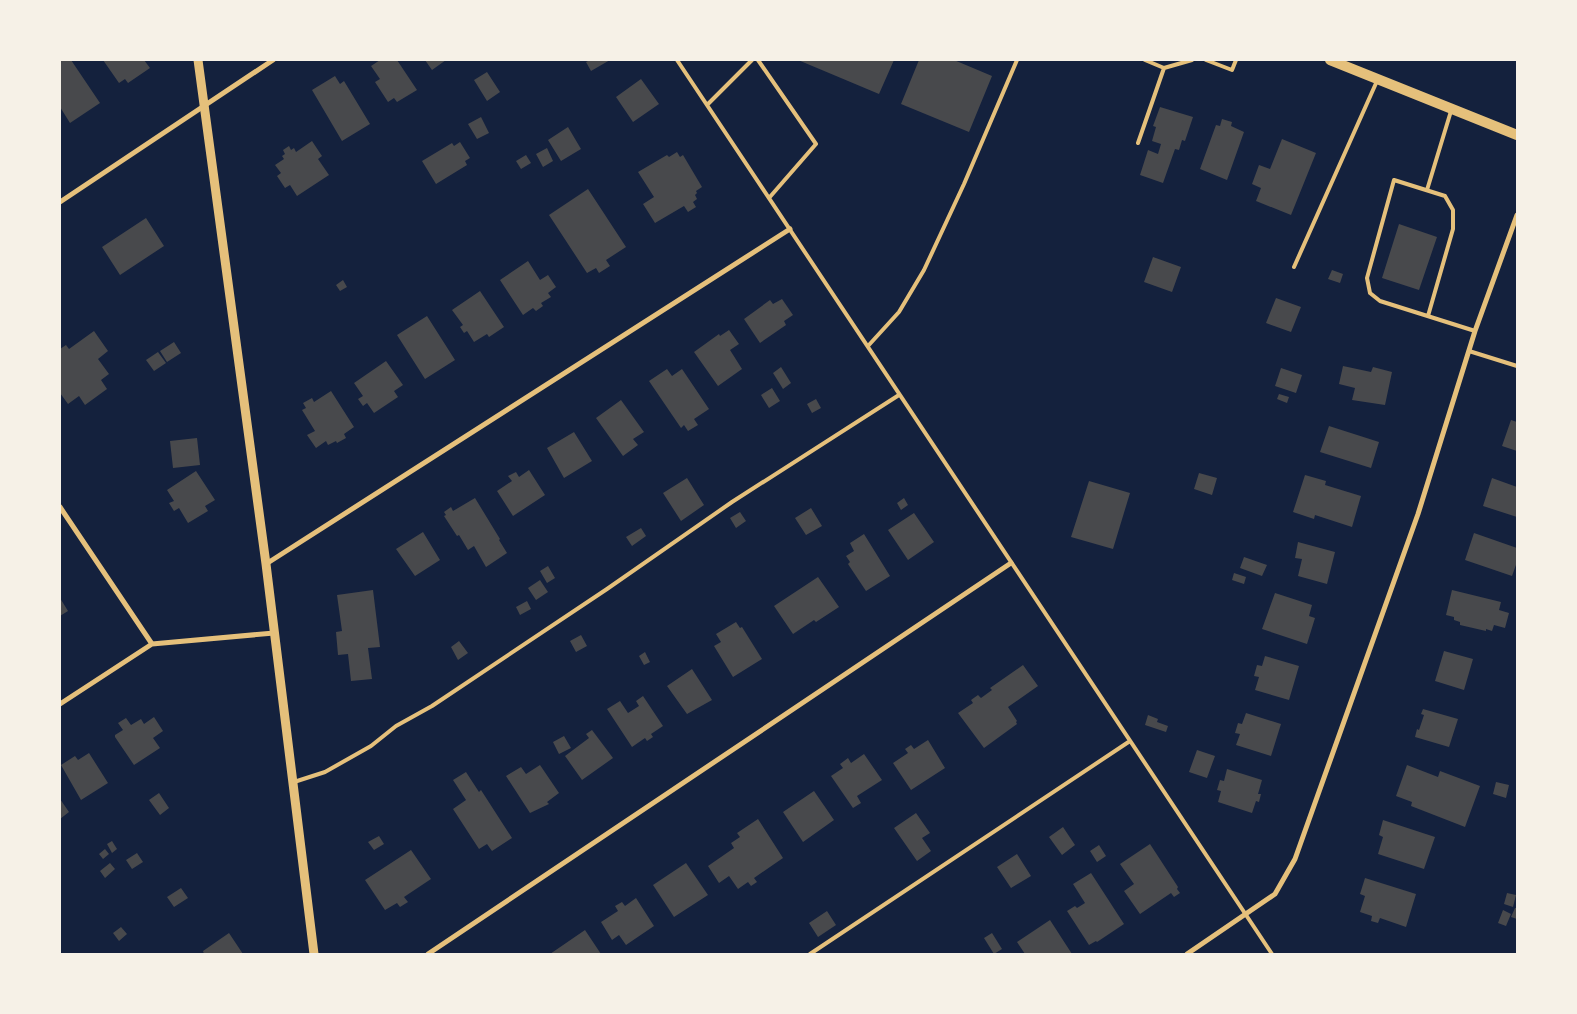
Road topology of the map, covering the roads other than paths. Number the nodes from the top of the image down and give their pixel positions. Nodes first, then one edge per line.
1 (198, 60) edge
2 (273, 60) edge
3 (677, 60) edge
4 (752, 60) edge
5 (758, 60) edge
6 (1016, 60) edge
7 (1145, 60) edge
8 (1192, 60) edge
9 (1206, 60) edge
10 (1236, 60) edge
11 (1330, 60) edge
12 (1164, 68) junction
13 (1378, 79) junction
14 (707, 105) junction
15 (204, 106) junction
16 (1452, 108) junction
17 (1517, 136) edge
18 (1138, 143) dead end
19 (1427, 190) junction
20 (769, 198) junction
21 (60, 202) edge
22 (1517, 215) edge
23 (790, 229) junction
24 (1294, 267) dead end
25 (1428, 316) junction
26 (1475, 331) junction
27 (868, 346) junction
28 (1469, 351) junction
29 (1517, 366) edge
30 (900, 395) junction
31 (60, 507) edge
32 (1011, 563) junction
33 (266, 564) junction
34 (274, 633) junction
35 (152, 644) junction
36 (60, 704) edge
37 (1130, 741) junction
38 (293, 782) junction
39 (1246, 915) junction
40 (314, 954) edge
41 (428, 954) edge
42 (810, 954) edge
43 (1187, 954) edge
44 (1272, 954) edge

1 - 15 street
2 - 15 street
3 - 14 lane
4 - 14 lane
5 - 20 lane
6 - 27 lane
7 - 12 lane
8 - 12 lane
9 - 10 lane
11 - 13 main road
12 - 18 lane
13 - 16 main road
13 - 24 lane
14 - 20 lane
15 - 21 street
15 - 33 street
16 - 17 main road
16 - 19 lane
19 - 25 lane
19 - 25 lane
20 - 23 lane
22 - 26 street
23 - 27 lane
23 - 33 street
25 - 26 lane
26 - 28 street
27 - 30 lane
28 - 29 lane
28 - 39 street
30 - 32 lane
30 - 38 lane
31 - 35 street
32 - 37 lane
32 - 41 street
33 - 34 street
34 - 35 street
34 - 38 street
35 - 36 street
37 - 39 lane
37 - 42 lane
38 - 40 street
39 - 43 street
39 - 44 lane

